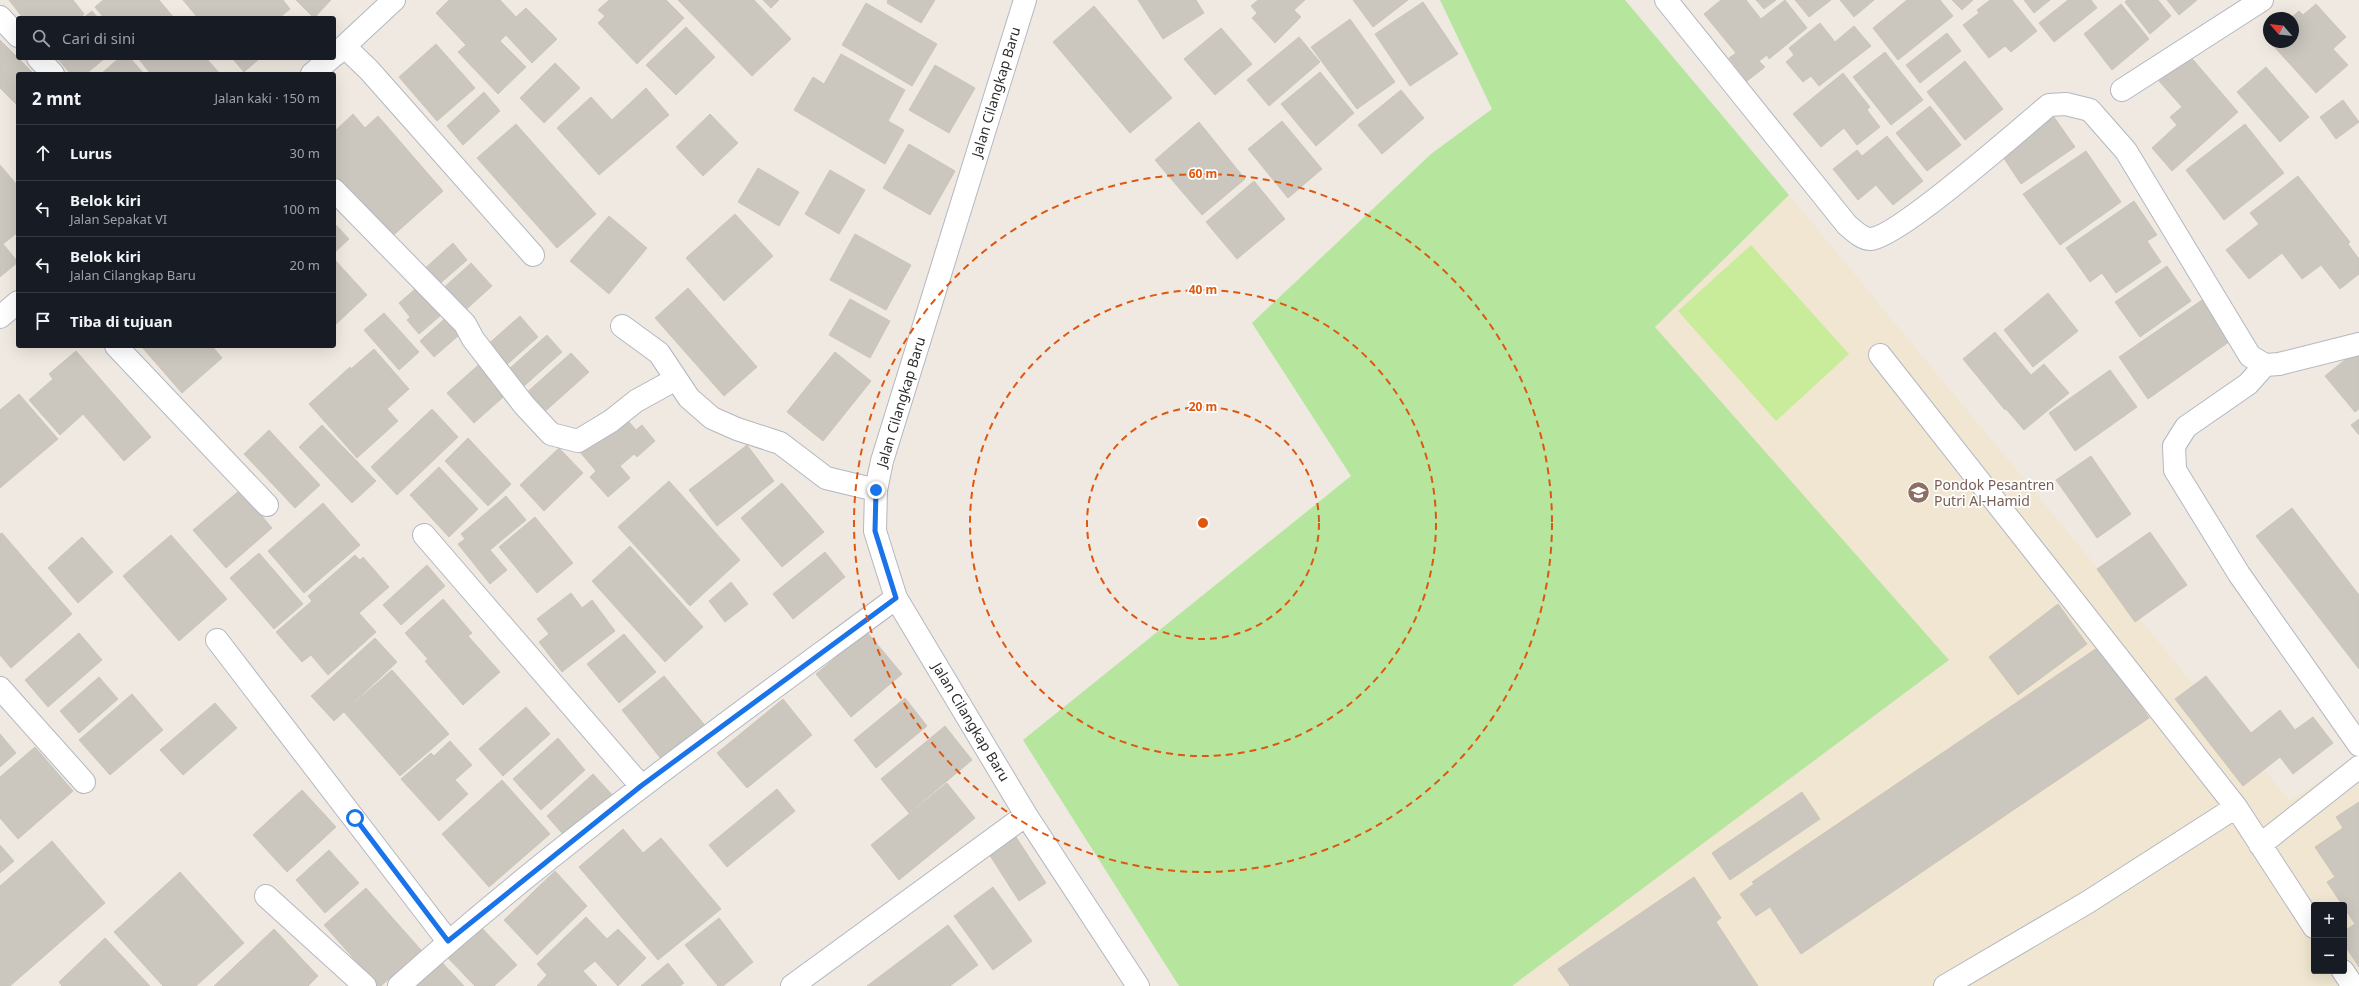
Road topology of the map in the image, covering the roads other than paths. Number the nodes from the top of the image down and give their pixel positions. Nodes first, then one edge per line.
1 (394, 0) edge
2 (1025, 0) edge
3 (1666, 0) edge
4 (2262, 0) edge
5 (0, 17) edge
6 (16, 34) edge
7 (337, 54) edge
8 (40, 60) edge
9 (330, 60) edge
10 (51, 72) edge
11 (314, 72) edge
12 (2122, 90) dead end
13 (336, 192) edge
14 (533, 255) dead end
15 (16, 304) edge
16 (0, 317) edge
17 (622, 326) dead end
18 (2359, 344) edge
19 (118, 348) edge
20 (1880, 355) dead end
21 (2264, 364) junction
22 (676, 379) junction
23 (876, 490) junction
24 (267, 505) dead end
25 (424, 535) dead end
26 (896, 598) junction
27 (217, 640) dead end
28 (0, 688) edge
29 (2359, 745) edge
30 (2359, 767) edge
31 (84, 782) dead end
32 (641, 786) junction
33 (2236, 807) junction
34 (1026, 815) junction
35 (2260, 845) junction
36 (266, 896) dead end
37 (2311, 922) edge
38 (448, 941) junction
39 (2345, 974) edge
40 (366, 986) edge
41 (399, 986) edge
42 (792, 986) edge
43 (1138, 986) edge
44 (1945, 986) edge
45 (2353, 986) edge

1 - 7 street
2 - 23 street, Jalan Cilangkap Baru
3 - 21 street
4 - 12 street
5 - 6 street
7 - 14 street
8 - 10 street
9 - 11 street
13 - 22 street
15 - 16 street
17 - 22 street
18 - 21 street
19 - 24 street
20 - 33 street
21 - 29 street
22 - 23 street
23 - 26 street, Jalan Cilangkap Baru
25 - 32 street
26 - 32 street
26 - 34 street, Jalan Cilangkap Baru
27 - 38 street
28 - 31 street
30 - 35 street
32 - 38 street
33 - 35 street
33 - 44 street
34 - 42 street
34 - 43 street, Jalan Cilangkap Baru
35 - 37 street
36 - 40 street
38 - 41 street
39 - 45 street

